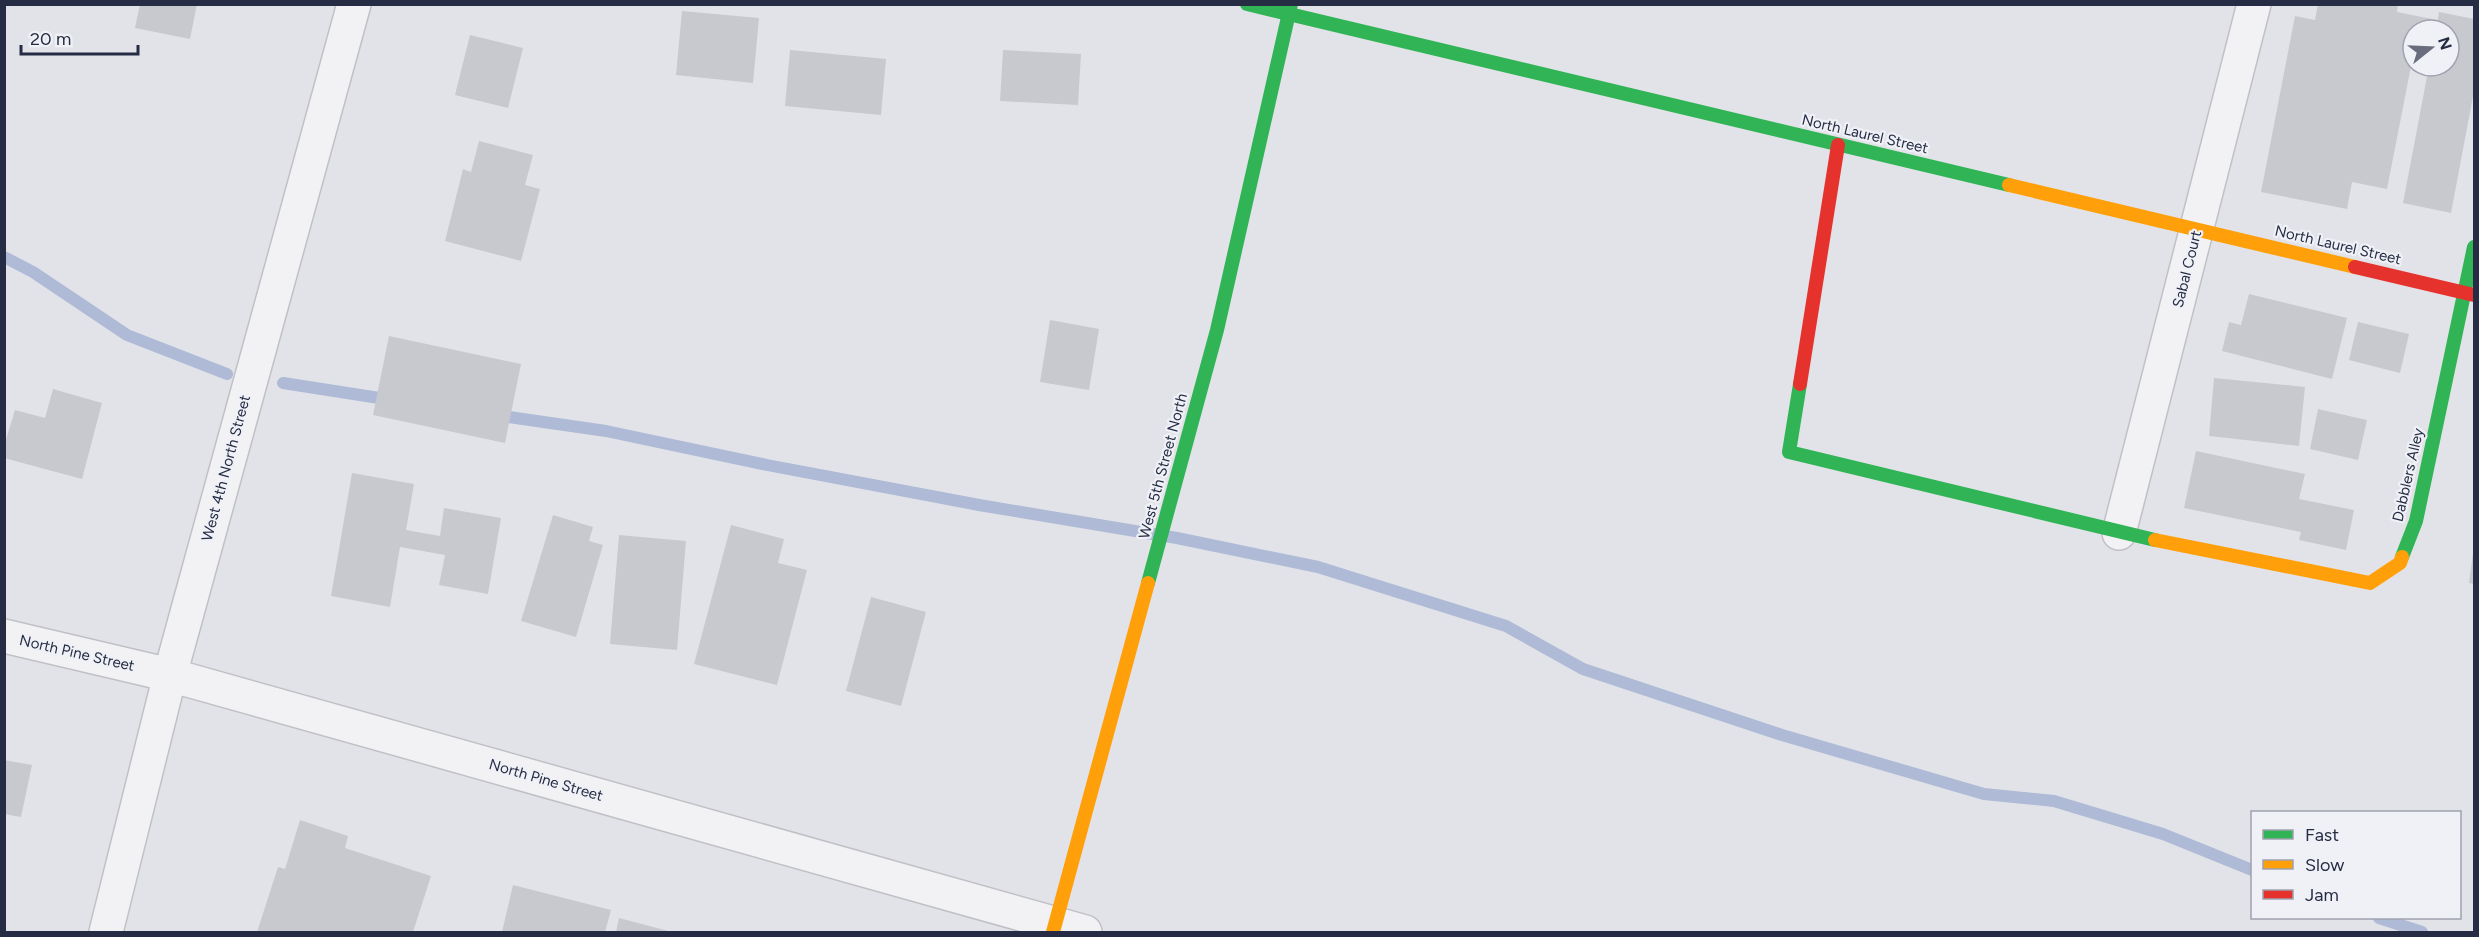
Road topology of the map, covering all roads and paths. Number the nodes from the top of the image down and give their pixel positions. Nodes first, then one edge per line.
1 (354, 4) edge
2 (1247, 4) edge
3 (2254, 4) edge
4 (1289, 10) edge
5 (1838, 145) junction
6 (2197, 229) junction
7 (2475, 247) edge
8 (2469, 293) edge
9 (2119, 533) junction
10 (4, 636) edge
11 (170, 675) junction
12 (1064, 930) edge
13 (106, 933) edge

1 - 11 street, West 4th North Street
2 - 4 street, North Laurel Street
3 - 6 street, Sabal Court
4 - 5 street, North Laurel Street
4 - 12 street, West 5th Street North
5 - 6 street, North Laurel Street
5 - 9 street, Dabblers Alley
6 - 8 street, North Laurel Street
6 - 9 street, Sabal Court
7 - 8 street, Dabblers Alley
8 - 9 street, Dabblers Alley
10 - 11 street, North Pine Street
11 - 12 street, North Pine Street
11 - 13 street, West 4th North Street

